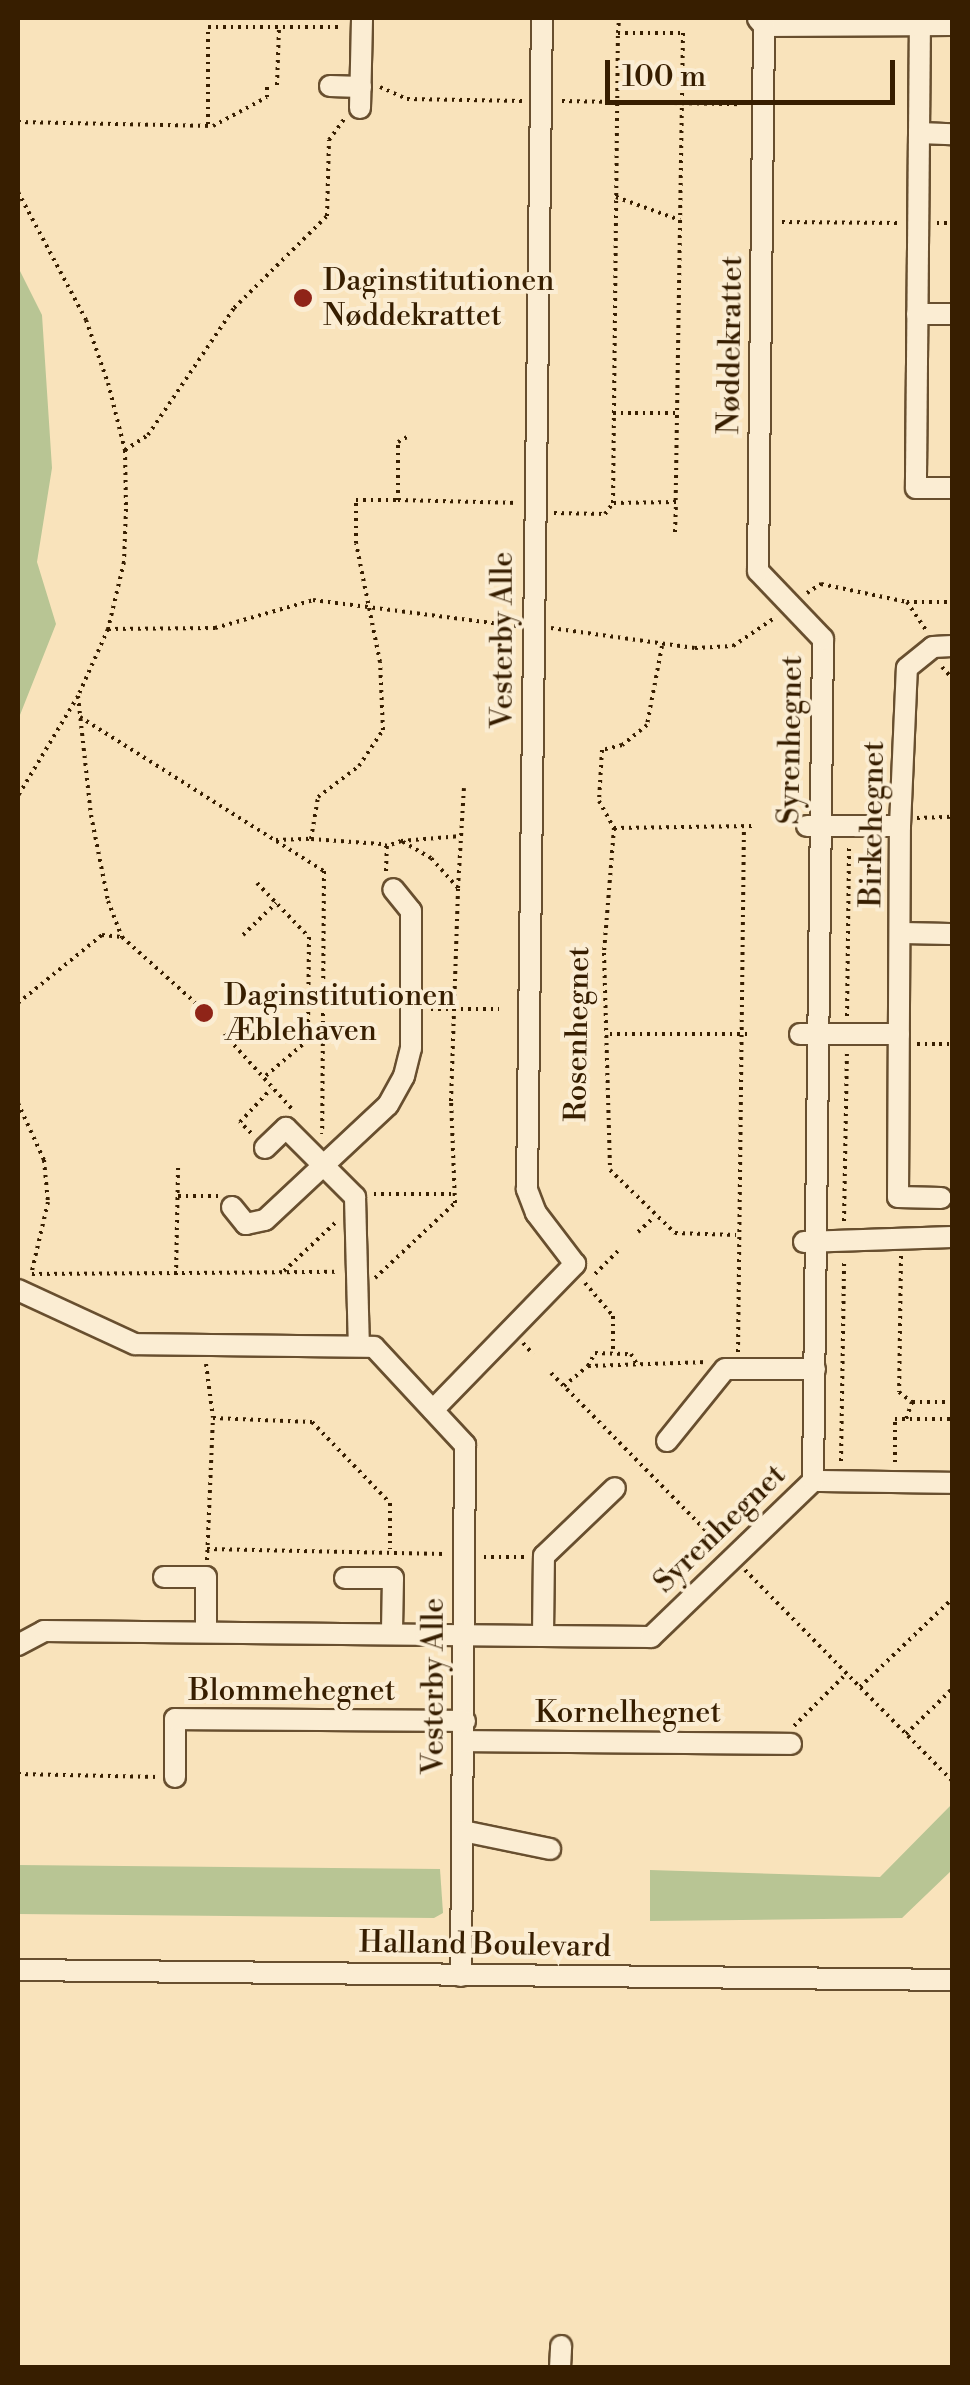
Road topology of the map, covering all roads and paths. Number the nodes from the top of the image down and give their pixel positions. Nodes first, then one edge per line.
1 (542, 18) edge
2 (619, 18) edge
3 (920, 21) edge
4 (362, 22) edge
5 (760, 22) edge
6 (952, 25) edge
7 (279, 27) junction
8 (618, 33) junction
9 (268, 85) dead end
10 (278, 85) dead end
11 (742, 85) dead end
12 (330, 86) dead end
13 (360, 98) junction
14 (541, 101) junction
15 (618, 102) junction
16 (682, 104) junction
17 (18, 122) edge
18 (208, 126) junction
19 (919, 133) junction
20 (952, 134) edge
21 (18, 192) edge
22 (616, 197) junction
23 (681, 220) junction
24 (762, 222) junction
25 (918, 222) junction
26 (952, 223) edge
27 (917, 314) junction
28 (952, 314) edge
29 (613, 413) junction
30 (677, 413) junction
31 (410, 436) dead end
32 (125, 450) junction
33 (952, 488) edge
34 (398, 500) junction
35 (676, 502) junction
36 (612, 504) junction
37 (534, 508) junction
38 (676, 532) dead end
39 (907, 602) dead end
40 (823, 639) joint
41 (662, 646) dead end
42 (945, 646) edge
43 (78, 696) junction
44 (80, 717) junction
45 (464, 788) dead end
46 (18, 796) edge
47 (952, 818) edge
48 (901, 822) junction
49 (753, 826) dead end
50 (812, 826) junction
51 (849, 826) junction
52 (744, 827) junction
53 (614, 828) junction
54 (461, 836) junction
55 (311, 839) junction
56 (275, 840) junction
57 (402, 841) junction
58 (387, 846) junction
59 (256, 883) dead end
60 (458, 888) junction
61 (392, 889) joint
62 (276, 902) junction
63 (901, 933) junction
64 (952, 934) edge
65 (243, 935) dead end
66 (122, 936) junction
67 (18, 1003) edge
68 (202, 1008) dead end
69 (457, 1008) junction
70 (411, 1009) junction
71 (499, 1009) dead end
72 (610, 1034) junction
73 (746, 1034) junction
74 (809, 1034) junction
75 (847, 1034) junction
76 (899, 1039) junction
77 (952, 1044) edge
78 (262, 1080) dead end
79 (271, 1088) dead end
80 (18, 1103) edge
81 (322, 1139) dead end
82 (265, 1148) joint
83 (325, 1166) junction
84 (178, 1168) dead end
85 (178, 1196) junction
86 (941, 1198) dead end
87 (232, 1207) joint
88 (654, 1217) junction
89 (638, 1232) dead end
90 (736, 1235) junction
91 (902, 1236) junction
92 (952, 1237) edge
93 (809, 1241) junction
94 (736, 1242) junction
95 (745, 1242) dead end
96 (844, 1242) junction
97 (619, 1250) dead end
98 (595, 1274) dead end
99 (176, 1275) junction
100 (366, 1275) junction
101 (585, 1284) dead end
102 (24, 1286) edge
103 (206, 1344) junction
104 (359, 1346) junction
105 (613, 1354) junction
106 (588, 1366) junction
107 (638, 1366) junction
108 (731, 1369) junction
109 (815, 1369) junction
110 (552, 1373) dead end
111 (564, 1386) junction
112 (912, 1402) junction
113 (952, 1402) edge
114 (433, 1410) junction
115 (213, 1418) junction
116 (906, 1419) junction
117 (952, 1419) edge
118 (667, 1440) dead end
119 (813, 1481) junction
120 (841, 1481) junction
121 (896, 1482) junction
122 (952, 1483) edge
123 (614, 1488) dead end
124 (207, 1548) junction
125 (390, 1549) junction
126 (465, 1556) junction
127 (544, 1556) junction
128 (732, 1556) junction
129 (164, 1577) dead end
130 (206, 1577) junction
131 (345, 1578) dead end
132 (952, 1599) edge
133 (206, 1631) junction
134 (392, 1632) junction
135 (464, 1633) junction
136 (543, 1634) junction
137 (18, 1645) edge
138 (847, 1674) junction
139 (860, 1687) junction
140 (952, 1689) edge
141 (465, 1731) junction
142 (906, 1734) junction
143 (791, 1744) joint
144 (18, 1774) edge
145 (175, 1777) joint
146 (952, 1781) edge
147 (463, 1831) junction
148 (550, 1849) dead end
149 (18, 1970) edge
150 (461, 1976) junction
151 (952, 1980) edge

1 - 14 street, Vesterby Alle
2 - 8 path
3 - 5 street
3 - 6 street
3 - 19 street
4 - 7 path
4 - 13 street
5 - 24 street, Nøddekrattet
7 - 10 path
7 - 18 path
8 - 15 path
8 - 16 path
9 - 18 path
11 - 16 path
12 - 13 street
13 - 14 path
13 - 32 path
14 - 15 path
14 - 37 street, Vesterby Alle
15 - 16 path
15 - 22 path
16 - 23 path
17 - 18 path
19 - 20 street
19 - 25 street
21 - 32 path
22 - 23 path
22 - 29 path
23 - 30 path
24 - 25 path
24 - 40 street, Nøddekrattet
25 - 26 path
25 - 27 street
27 - 28 street
27 - 33 street
29 - 30 path
29 - 36 path
30 - 35 path
31 - 34 path
32 - 43 path
34 - 37 path
34 - 55 path
35 - 36 path
35 - 38 path
36 - 37 path
37 - 114 street, Vesterby Alle
39 - 42 path
40 - 50 street, Syrenhegnet
41 - 53 path, Rosenhegnet
42 - 48 street, Birkehegnet
43 - 44 path
43 - 46 path
44 - 56 path
44 - 66 path
45 - 54 path
47 - 48 path
48 - 51 street
48 - 63 street, Birkehegnet
49 - 52 path
50 - 51 street
50 - 74 street, Syrenhegnet
51 - 75 path
52 - 53 path
52 - 73 path
53 - 72 path, Rosenhegnet
54 - 57 path
54 - 60 path
55 - 56 path
55 - 58 path
56 - 81 path
57 - 58 path
57 - 60 path
58 - 61 path
59 - 62 path
60 - 69 path
61 - 70 street
62 - 65 path
62 - 78 path
63 - 64 street
63 - 76 street, Birkehegnet
66 - 67 path
66 - 68 path
69 - 70 path
69 - 71 path
69 - 100 path
70 - 83 street
72 - 73 path
72 - 88 path, Rosenhegnet
73 - 90 path
74 - 75 street
74 - 93 street, Syrenhegnet
75 - 76 street
75 - 96 path
76 - 77 path
76 - 86 street, Birkehegnet
79 - 82 path
80 - 102 path
82 - 83 street
83 - 87 street
83 - 100 street
84 - 85 path
85 - 87 path
85 - 99 path
88 - 89 path
88 - 90 path, Rosenhegnet
90 - 94 path
91 - 92 street
91 - 96 street
91 - 112 path
93 - 96 street
93 - 109 street, Syrenhegnet
94 - 95 path
94 - 108 path
96 - 120 path
97 - 98 path
99 - 100 path
99 - 102 path
100 - 104 street
101 - 105 path
102 - 103 street
103 - 104 street
103 - 115 path
104 - 114 street, Vesterby Alle
105 - 106 path
105 - 107 path
106 - 107 path
106 - 111 path
107 - 108 path
108 - 109 street
108 - 118 street
109 - 119 street, Syrenhegnet
110 - 111 path
111 - 128 path
112 - 113 path
112 - 116 path
114 - 126 street, Vesterby Alle
115 - 124 path
115 - 125 path
116 - 117 path
116 - 121 path
119 - 120 street
119 - 128 street, Syrenhegnet
120 - 121 street
121 - 122 street
123 - 127 street
124 - 125 path
124 - 130 path
125 - 126 path
126 - 127 path
126 - 135 street, Vesterby Alle
127 - 136 street
128 - 136 street, Syrenhegnet
128 - 138 path
129 - 130 street
130 - 133 street
131 - 134 street
132 - 139 path
133 - 134 street, Syrenhegnet
133 - 137 street, Syrenhegnet
134 - 135 street, Syrenhegnet
135 - 136 street, Syrenhegnet
135 - 141 street, Vesterby Alle
138 - 139 path
138 - 143 path
139 - 142 path
140 - 142 path
141 - 143 street, Kornelhegnet
141 - 145 street, Blommehegnet
141 - 147 street, Vesterby Alle
142 - 146 path
144 - 145 path
147 - 148 street
147 - 150 street, Vesterby Alle
149 - 150 street, Halland Boulevard
150 - 151 street, Halland Boulevard

